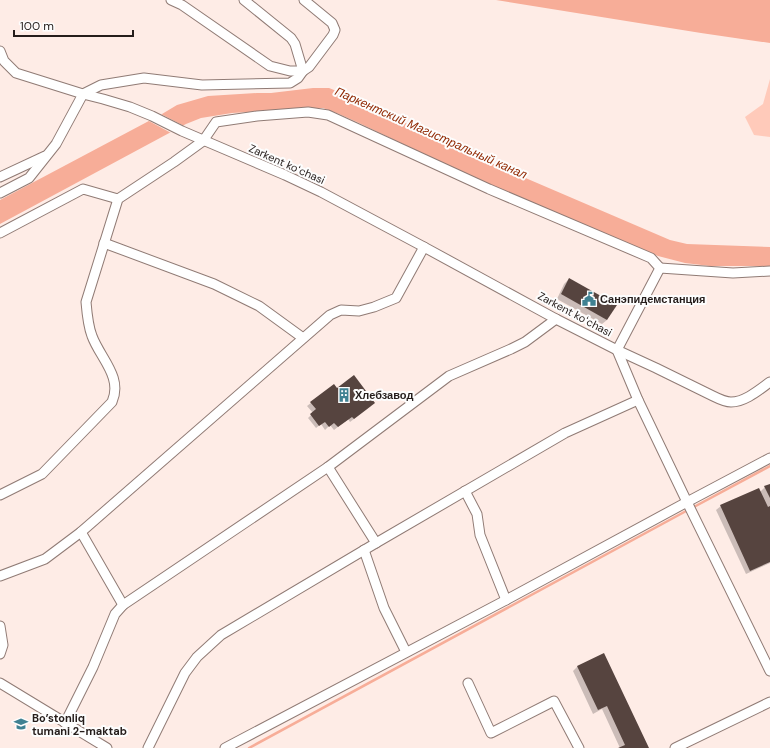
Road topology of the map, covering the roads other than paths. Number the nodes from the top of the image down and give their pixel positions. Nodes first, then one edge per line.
1 (171, 0) edge
2 (244, 0) edge
3 (304, 0) edge
4 (0, 51) edge
5 (303, 71) junction
6 (83, 94) junction
7 (203, 140) junction
8 (48, 154) junction
9 (0, 177) edge
10 (0, 193) edge
11 (118, 199) junction
12 (0, 233) edge
13 (104, 243) junction
14 (424, 247) junction
15 (660, 268) junction
16 (770, 270) edge
17 (556, 319) junction
18 (303, 338) junction
19 (617, 350) junction
20 (770, 382) edge
21 (638, 400) junction
22 (770, 458) edge
23 (328, 467) junction
24 (465, 491) junction
25 (0, 495) edge
26 (689, 507) junction
27 (81, 532) junction
28 (376, 543) junction
29 (364, 550) junction
30 (0, 576) edge
31 (506, 600) junction
32 (123, 605) junction
33 (0, 626) edge
34 (406, 652) junction
35 (0, 654) edge
36 (770, 671) edge
37 (468, 683) dead end
38 (0, 684) edge
39 (770, 702) edge
40 (65, 723) junction
41 (107, 748) edge
42 (148, 748) edge
43 (225, 748) edge
44 (579, 748) edge
45 (675, 748) edge

1 - 5 street
2 - 5 street
3 - 5 street
4 - 6 street, Zarkent koʻchasi
5 - 6 street
6 - 7 street, Zarkent koʻchasi
6 - 8 street
7 - 11 street
7 - 14 street, Zarkent koʻchasi
7 - 15 street
8 - 9 street
8 - 10 street
11 - 12 street
11 - 13 street
13 - 18 street
13 - 25 street
14 - 17 street, Zarkent koʻchasi
14 - 18 street
15 - 16 street
15 - 19 street
17 - 19 street, Zarkent koʻchasi
17 - 23 street
18 - 27 street
19 - 20 street
19 - 21 street, Zarkent koʻchasi
21 - 24 street
21 - 26 street, Zarkent koʻchasi
22 - 26 street
23 - 28 street
23 - 32 street
24 - 28 street
24 - 31 street
26 - 31 street
26 - 36 street, Zarkent koʻchasi
27 - 30 street
27 - 32 street
28 - 29 street
29 - 34 street
29 - 42 street
31 - 34 street
32 - 40 street
33 - 35 street
34 - 43 street
37 - 44 street
38 - 40 street
39 - 45 street
40 - 41 street

